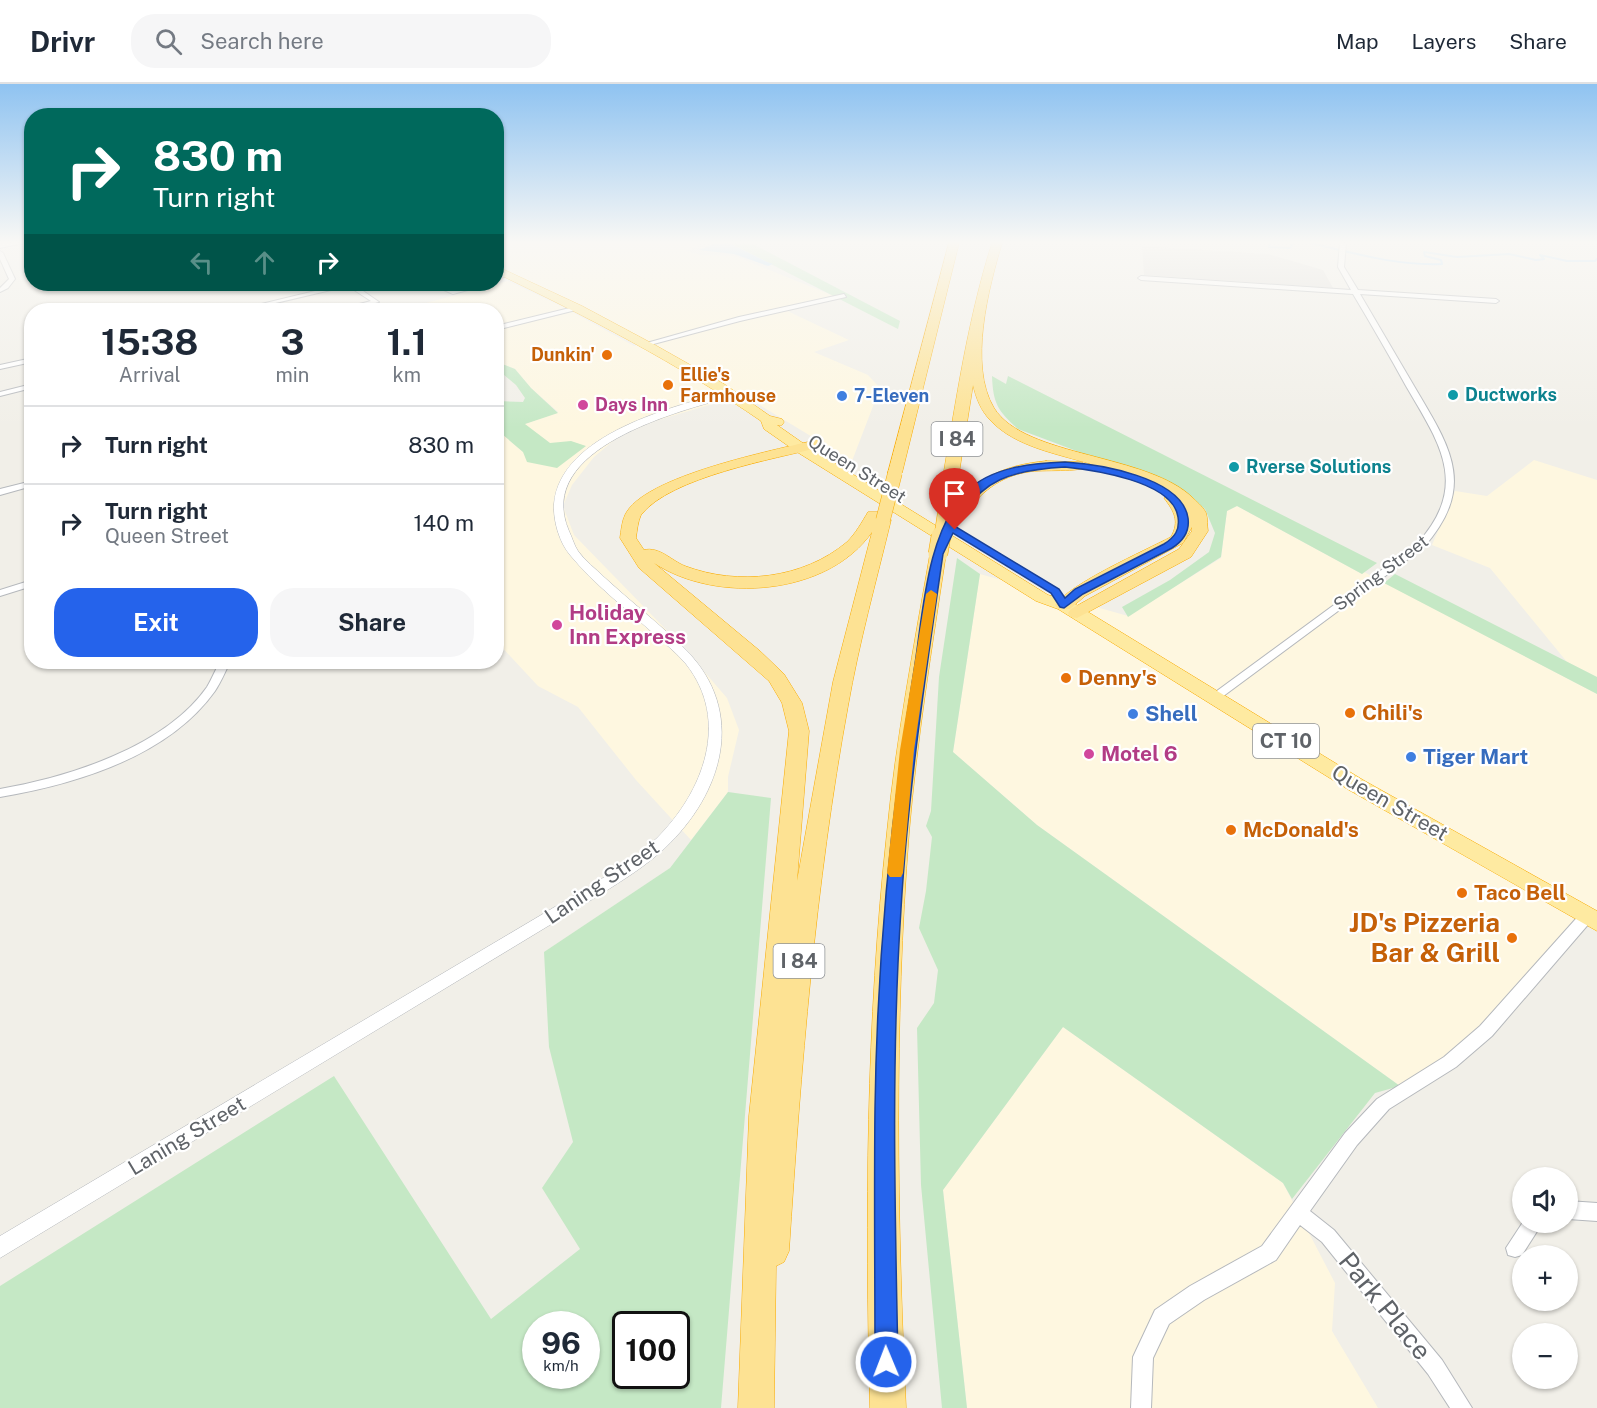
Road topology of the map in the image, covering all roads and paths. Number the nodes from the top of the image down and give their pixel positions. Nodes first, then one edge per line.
1 (571, 305) edge
2 (804, 305) edge
3 (939, 305) edge
4 (980, 305) edge
5 (1363, 305) edge
6 (578, 308) junction
7 (504, 326) edge
8 (646, 344) junction
9 (24, 362) edge
10 (0, 367) edge
11 (974, 376) junction
12 (24, 388) edge
13 (0, 394) edge
14 (731, 394) junction
15 (809, 447) junction
16 (24, 485) edge
17 (0, 492) edge
18 (952, 509) junction
19 (879, 517) junction
20 (24, 586) edge
21 (0, 593) edge
22 (1070, 609) junction
23 (221, 669) edge
24 (1214, 698) junction
25 (0, 793) edge
26 (1592, 919) edge
27 (1578, 1211) edge
28 (1298, 1212) junction
29 (1597, 1212) edge
30 (0, 1248) edge
31 (756, 1408) edge
32 (762, 1408) edge
33 (888, 1408) edge
34 (1141, 1408) edge
35 (1462, 1408) edge

1 - 6 highway, Queen Street / CT 10
2 - 8 street
3 - 19 highway, I 84, bridge
4 - 11 highway
5 - 24 street, Spring Street
6 - 7 street
6 - 8 highway, Queen Street / CT 10
8 - 14 highway, Queen Street / CT 10
9 - 10 street
11 - 18 highway, I 84
11 - 22 highway
12 - 13 street
14 - 15 highway, Queen Street / CT 10
14 - 30 street, Laning Street
15 - 19 highway
15 - 22 highway, Queen Street / CT 10
15 - 31 highway
16 - 17 street
18 - 22 highway
18 - 33 highway, bridge
19 - 32 highway, I 84
20 - 21 street
22 - 24 highway, Queen Street / CT 10
23 - 25 street
24 - 26 highway, Queen Street / CT 10
26 - 28 street
27 - 29 street
28 - 34 street
28 - 35 street, Park Place

